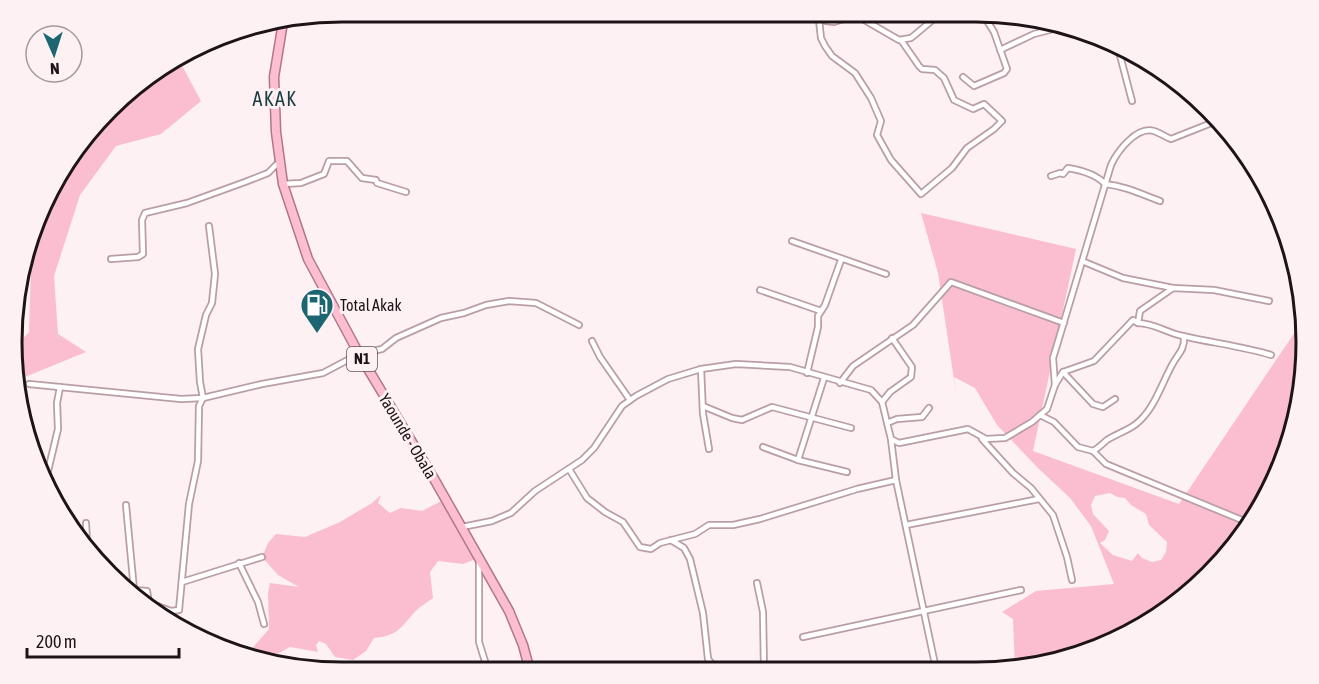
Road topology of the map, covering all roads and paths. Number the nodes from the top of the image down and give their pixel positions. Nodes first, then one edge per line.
1 (819, 22) edge
2 (868, 22) edge
3 (930, 22) edge
4 (988, 23) edge
5 (282, 29) edge
6 (1047, 31) edge
7 (901, 40) junction
8 (1000, 50) junction
9 (1119, 56) edge
10 (963, 77) dead end
11 (1132, 101) dead end
12 (1210, 124) edge
13 (279, 162) junction
14 (1052, 176) dead end
15 (283, 184) junction
16 (1105, 184) junction
17 (406, 192) dead end
18 (1160, 201) dead end
19 (209, 226) dead end
20 (792, 241) dead end
21 (111, 259) dead end
22 (842, 260) junction
23 (1082, 261) junction
24 (885, 274) dead end
25 (1173, 288) junction
26 (760, 290) dead end
27 (1269, 301) dead end
28 (821, 311) junction
29 (1064, 322) junction
30 (1138, 323) junction
31 (579, 325) dead end
32 (1184, 337) junction
33 (892, 338) junction
34 (592, 341) dead end
35 (359, 354) junction
36 (1271, 355) dead end
37 (701, 369) junction
38 (1063, 372) junction
39 (807, 373) junction
40 (824, 378) junction
41 (840, 382) junction
42 (29, 384) dead end
43 (1055, 385) junction
44 (60, 387) junction
45 (203, 398) junction
46 (1115, 399) dead end
47 (630, 400) junction
48 (882, 402) junction
49 (703, 406) junction
50 (929, 408) dead end
51 (1040, 415) junction
52 (813, 418) junction
53 (887, 423) junction
54 (851, 428) dead end
55 (978, 435) junction
56 (891, 439) junction
57 (763, 447) dead end
58 (709, 449) dead end
59 (1093, 451) junction
60 (798, 460) junction
61 (49, 468) edge
62 (569, 469) junction
63 (847, 472) dead end
64 (896, 480) junction
65 (1039, 499) junction
66 (126, 505) dead end
67 (1242, 521) edge
68 (86, 523) dead end
69 (906, 525) junction
70 (462, 527) junction
71 (86, 533) edge
72 (671, 540) junction
73 (262, 557) dead end
74 (479, 560) junction
75 (238, 563) junction
76 (1072, 580) dead end
77 (131, 582) edge
78 (182, 582) junction
79 (757, 583) dead end
80 (1021, 590) dead end
81 (166, 609) edge
82 (171, 611) joint
83 (923, 613) junction
84 (264, 624) dead end
85 (803, 637) dead end
86 (485, 662) edge
87 (528, 662) edge
88 (710, 662) edge
89 (764, 662) edge
90 (934, 662) edge

1 - 7 street
2 - 7 street
3 - 7 street
4 - 8 street
5 - 13 highway, Yaounde - Obala / N1
6 - 8 street
8 - 10 street
9 - 11 street
12 - 16 street
13 - 15 highway, Yaounde - Obala / N1
13 - 21 street
14 - 16 street
15 - 17 street
15 - 35 highway, Yaounde - Obala / N1
16 - 18 street
16 - 23 street
19 - 45 street
20 - 22 street
22 - 24 street
22 - 28 street
23 - 25 street
23 - 29 street
25 - 27 street
25 - 30 street
26 - 28 street
28 - 39 street
29 - 33 street
29 - 43 street
30 - 32 street
30 - 38 street
31 - 35 street
32 - 36 street
32 - 59 street
33 - 41 street
33 - 48 street
34 - 47 street
35 - 45 street
35 - 70 highway, Yaounde - Obala / N1
37 - 39 street
37 - 47 street
37 - 49 street
38 - 43 street
38 - 46 street
39 - 40 street
40 - 41 street
40 - 52 street
41 - 48 street
42 - 44 street
43 - 51 street
44 - 45 street
44 - 61 street
45 - 78 street
47 - 62 street
48 - 53 street
49 - 52 street
49 - 58 street
50 - 53 street
51 - 55 street
51 - 59 street
52 - 54 street
52 - 60 street
53 - 56 street
55 - 56 street
55 - 65 street
56 - 64 street
57 - 60 street
59 - 67 street
60 - 63 street
62 - 70 street
62 - 72 street
64 - 69 street
64 - 72 street
65 - 69 street
65 - 76 street
66 - 77 street
68 - 71 street
69 - 83 street
70 - 74 highway, Yaounde - Obala / N1
72 - 88 street
73 - 75 street
74 - 86 street
74 - 87 highway, Yaounde - Obala / N1
75 - 78 street
75 - 84 street
78 - 82 street
79 - 89 street
80 - 83 street
81 - 82 street
83 - 85 street
83 - 90 street

